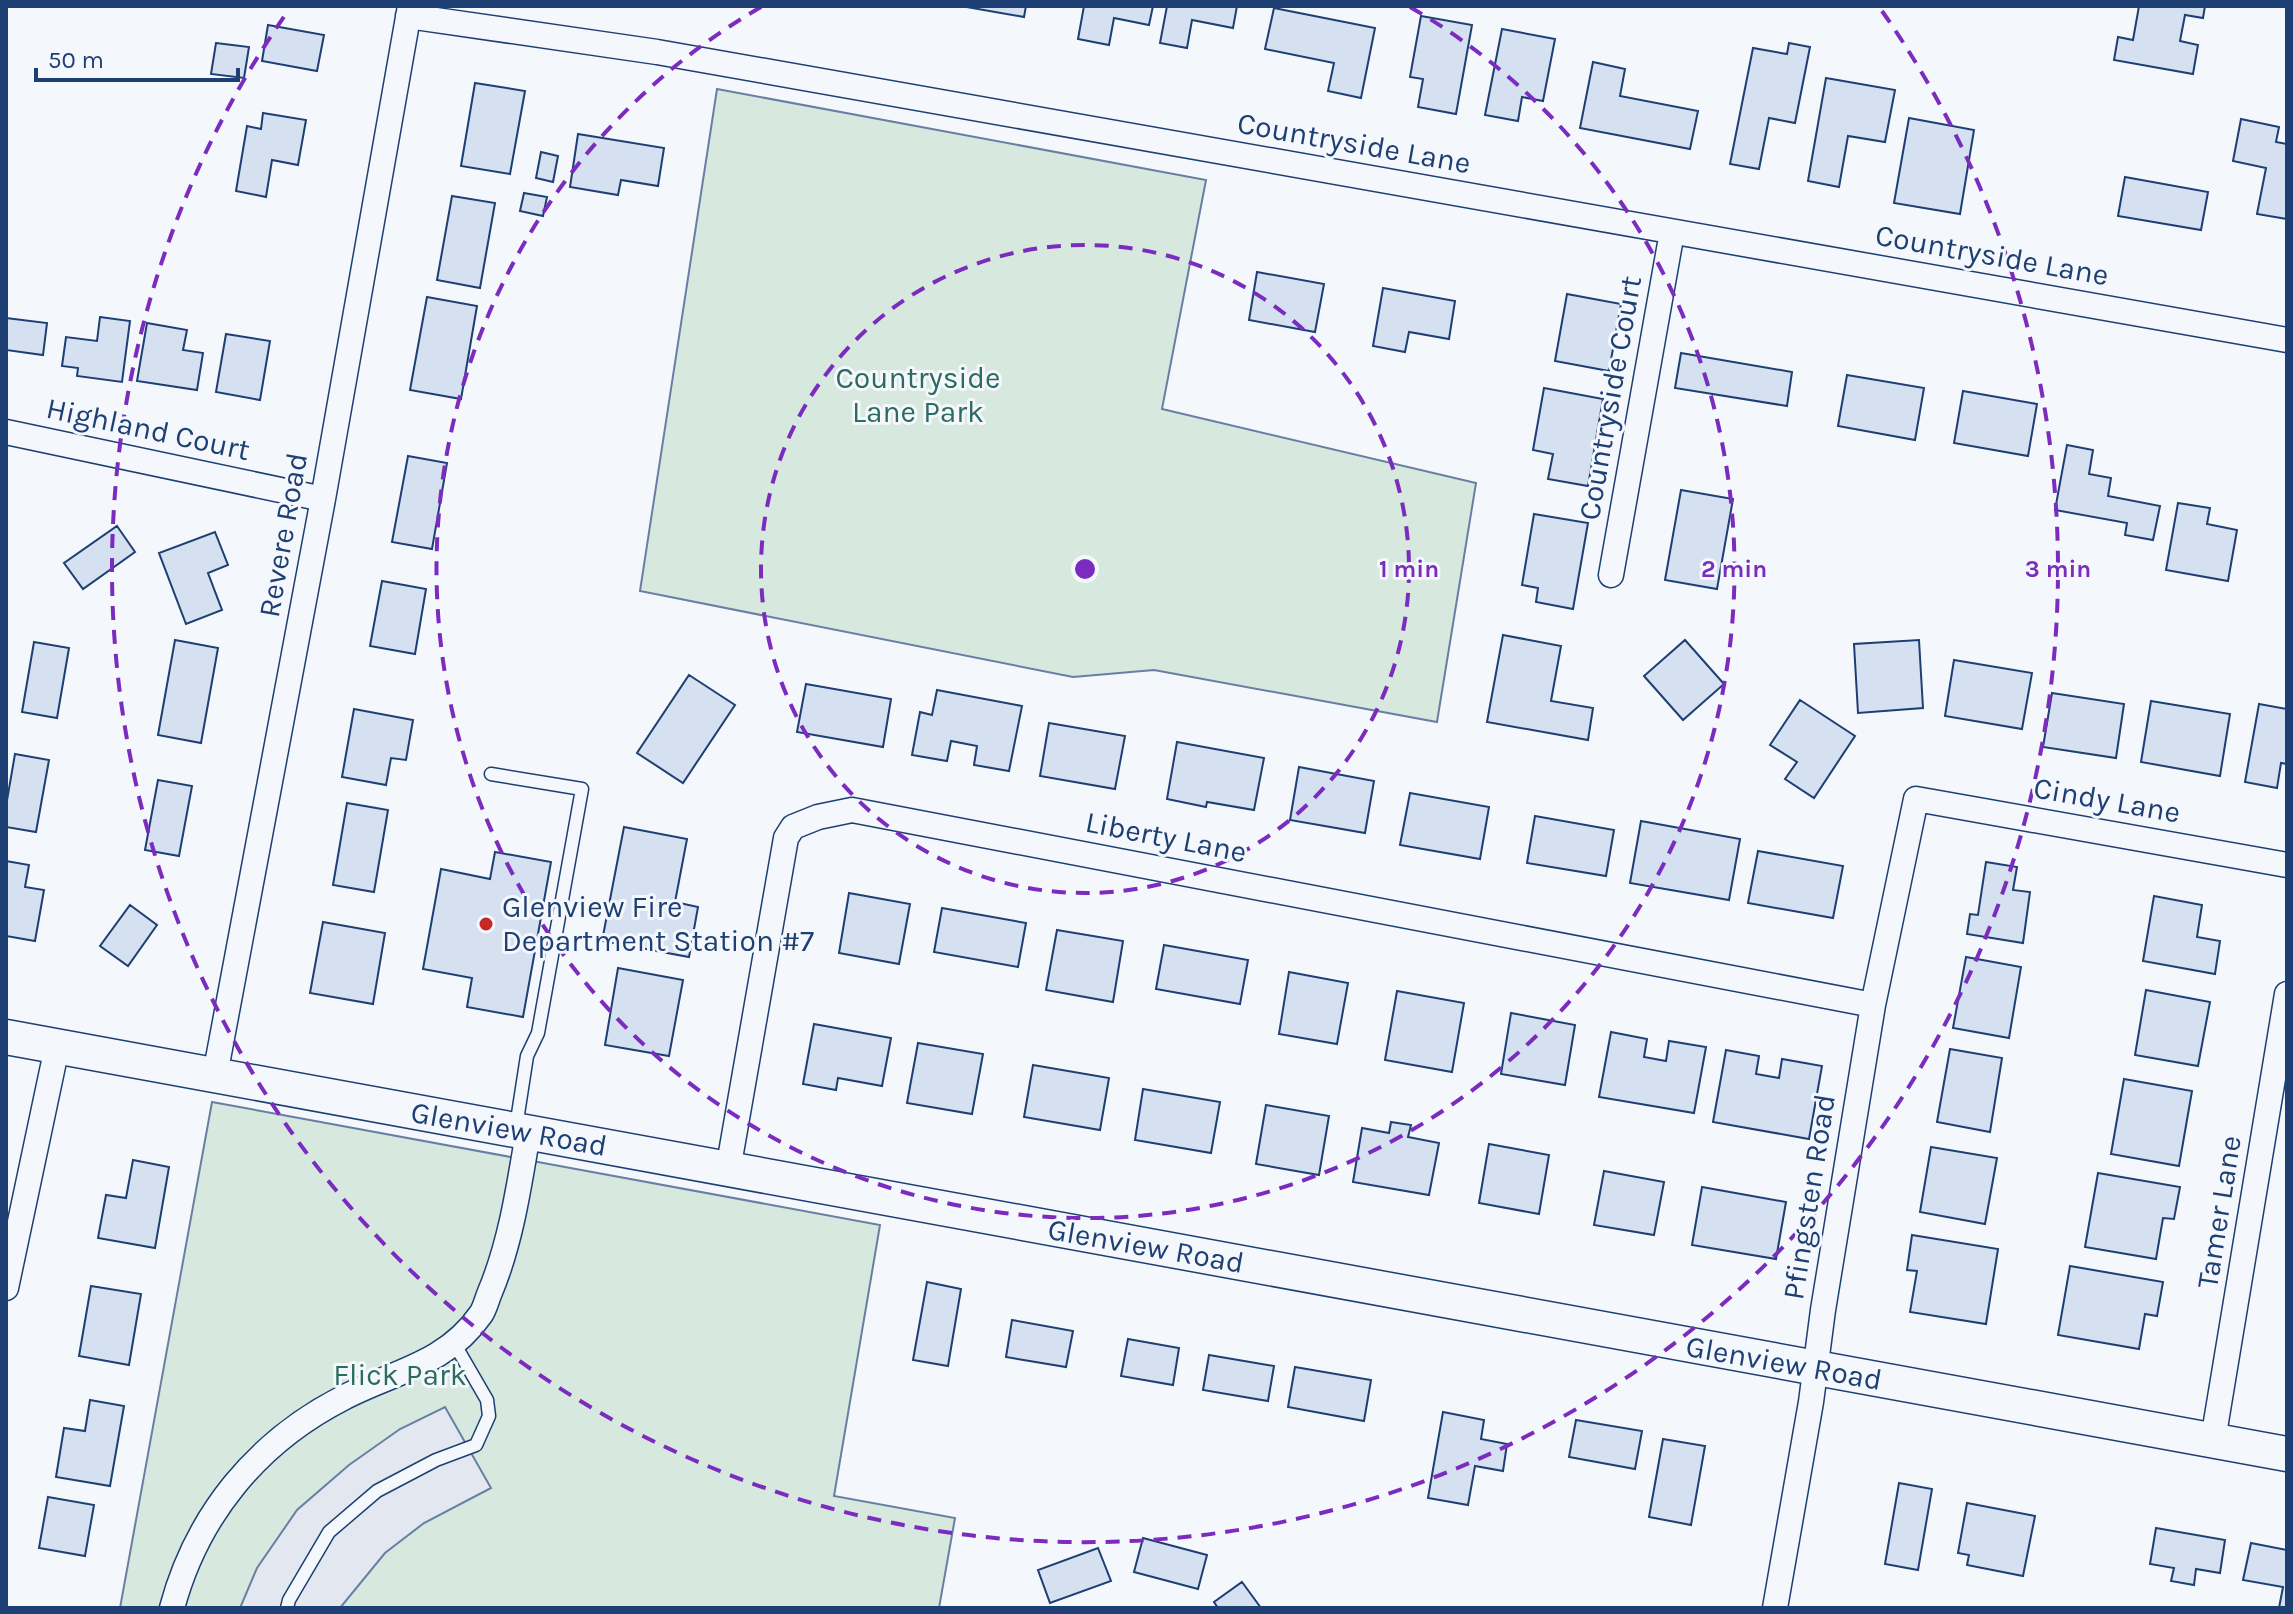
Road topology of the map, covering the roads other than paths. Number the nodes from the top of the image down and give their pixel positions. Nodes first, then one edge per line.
1 (409, 11) edge
2 (1672, 232) junction
3 (2287, 340) edge
4 (6, 432) edge
5 (323, 499) junction
6 (1611, 575) dead end
7 (491, 774) dead end
8 (1916, 799) joint
9 (2287, 865) edge
10 (2287, 994) edge
11 (1873, 1005) junction
12 (6, 1037) edge
13 (57, 1047) junction
14 (215, 1075) junction
15 (522, 1132) junction
16 (728, 1170) junction
17 (6, 1288) edge
18 (454, 1343) junction
19 (1815, 1369) junction
20 (2213, 1440) junction
21 (2287, 1454) edge
22 (172, 1608) edge
23 (287, 1608) edge
24 (1775, 1608) edge

1 - 2 street, Countryside Lane
1 - 5 street, Revere Road
2 - 3 street, Countryside Lane
2 - 6 street, Countryside Court
4 - 5 street, Highland Court
5 - 14 street, Revere Road
7 - 15 lane
8 - 9 street, Cindy Lane
8 - 11 street, Pfingsten Road
10 - 20 street, Tamer Lane
11 - 16 street, Liberty Lane
11 - 19 street, Pfingsten Road
12 - 13 main road, Glenview Road
13 - 14 main road, Glenview Road
13 - 17 street
14 - 15 main road, Glenview Road
15 - 16 main road, Glenview Road
15 - 18 street
16 - 19 main road, Glenview Road
18 - 22 street
18 - 23 lane
19 - 20 main road, Glenview Road
19 - 24 street, Pfingsten Road
20 - 21 main road, Glenview Road

